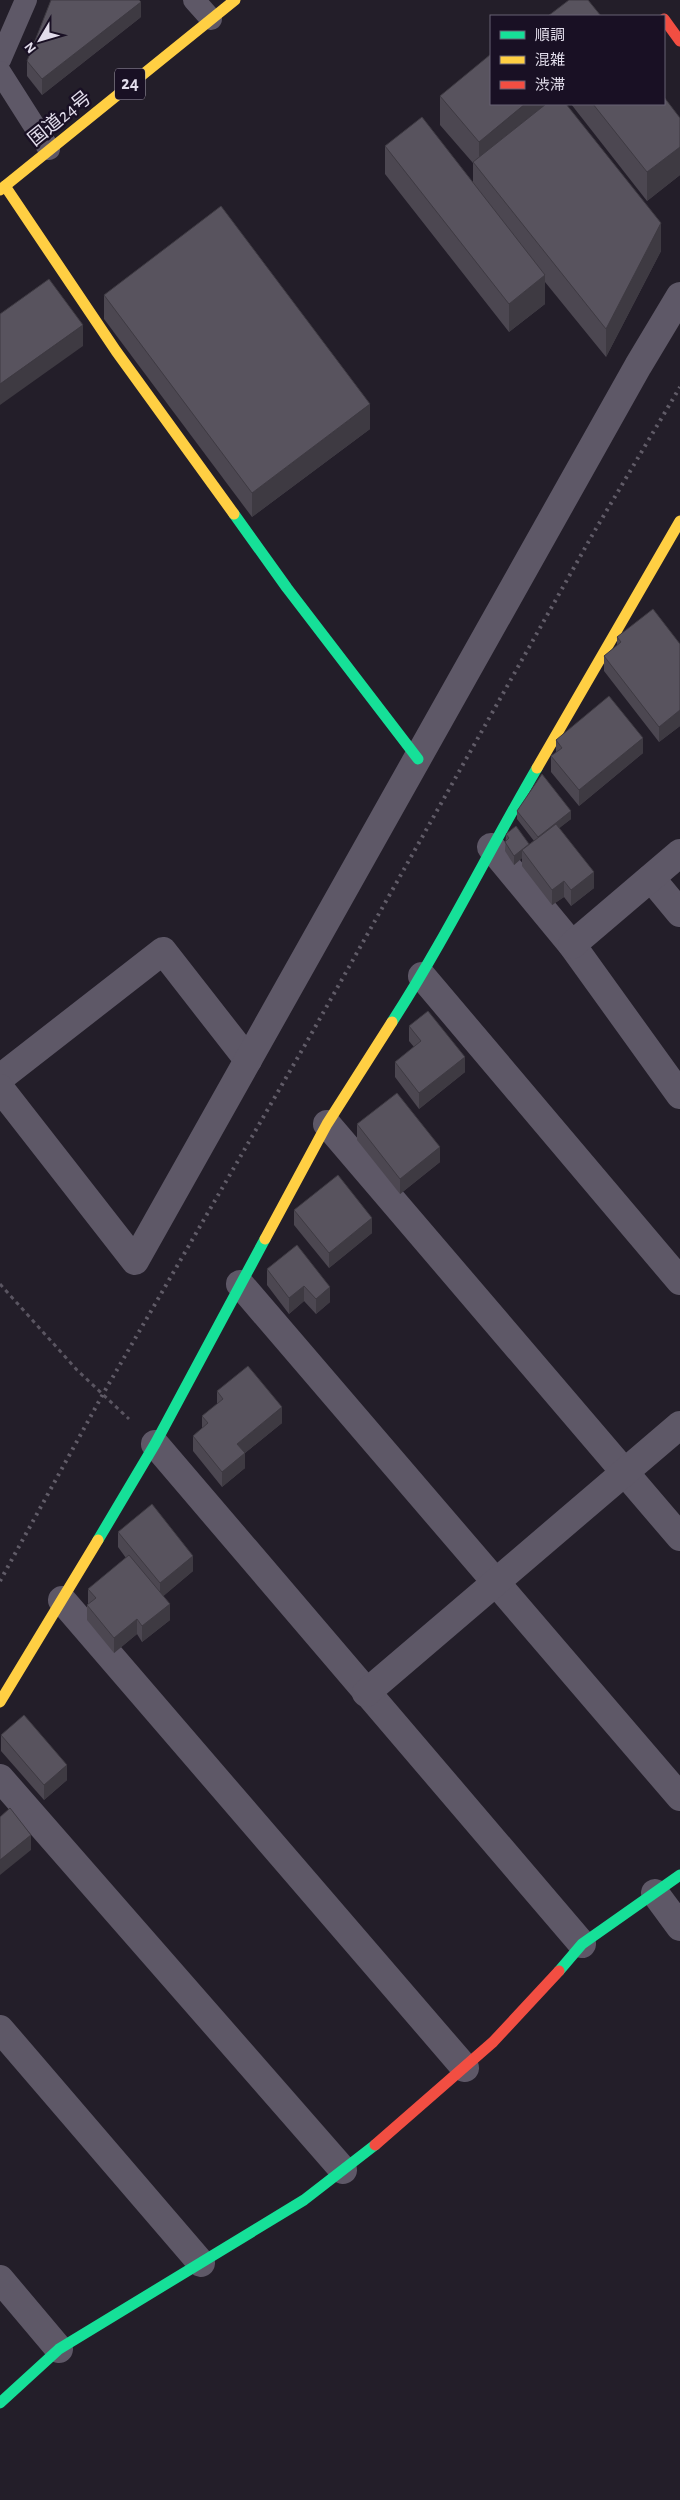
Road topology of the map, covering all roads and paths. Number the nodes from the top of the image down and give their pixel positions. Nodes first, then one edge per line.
1 (26, 0) edge
2 (194, 0) edge
3 (235, 0) edge
4 (211, 19) junction
5 (665, 20) edge
6 (680, 41) edge
7 (0, 60) edge
8 (0, 72) edge
9 (50, 150) junction
10 (3, 188) edge
11 (680, 296) edge
12 (680, 521) edge
13 (418, 759) junction
14 (491, 848) junction
15 (680, 853) edge
16 (651, 878) junction
17 (680, 914) edge
18 (572, 945) junction
19 (422, 976) junction
20 (248, 1060) junction
21 (0, 1078) edge
22 (0, 1088) edge
23 (680, 1095) edge
24 (327, 1124) junction
25 (680, 1281) edge
26 (0, 1284) edge
27 (240, 1284) junction
28 (680, 1425) edge
29 (155, 1444) junction
30 (624, 1472) junction
31 (680, 1537) edge
32 (497, 1581) junction
33 (62, 1600) junction
34 (366, 1693) junction
35 (0, 1702) edge
36 (0, 1778) edge
37 (680, 1797) edge
38 (680, 1875) edge
39 (655, 1893) junction
40 (680, 1928) edge
41 (582, 1944) junction
42 (0, 2029) edge
43 (465, 2068) junction
44 (343, 2170) junction
45 (201, 2263) junction
46 (0, 2279) edge
47 (58, 2349) junction
48 (0, 2403) edge

1 - 7 lane
2 - 4 lane
3 - 4 main road, 国道24号 / 24
4 - 9 main road, 国道24号 / 24
5 - 6 main road
8 - 9 lane
9 - 10 main road, 国道24号 / 24
10 - 13 main road
11 - 13 street
12 - 14 main road
13 - 20 street
14 - 18 street
14 - 19 main road
15 - 16 street
16 - 17 street
16 - 18 street
18 - 23 street
19 - 24 main road
19 - 25 street
20 - 21 street
20 - 22 street
24 - 27 main road
24 - 30 street
26 - 29 path
27 - 29 main road
27 - 32 street
28 - 30 street
29 - 33 main road
29 - 34 street
30 - 31 street
30 - 32 street
32 - 34 street
32 - 37 street
33 - 35 main road
33 - 43 street
34 - 41 street
36 - 44 street
38 - 39 main road
39 - 40 street
39 - 41 main road
41 - 43 main road
42 - 45 street
43 - 44 main road
44 - 45 main road
45 - 47 main road
46 - 47 street
47 - 48 main road

